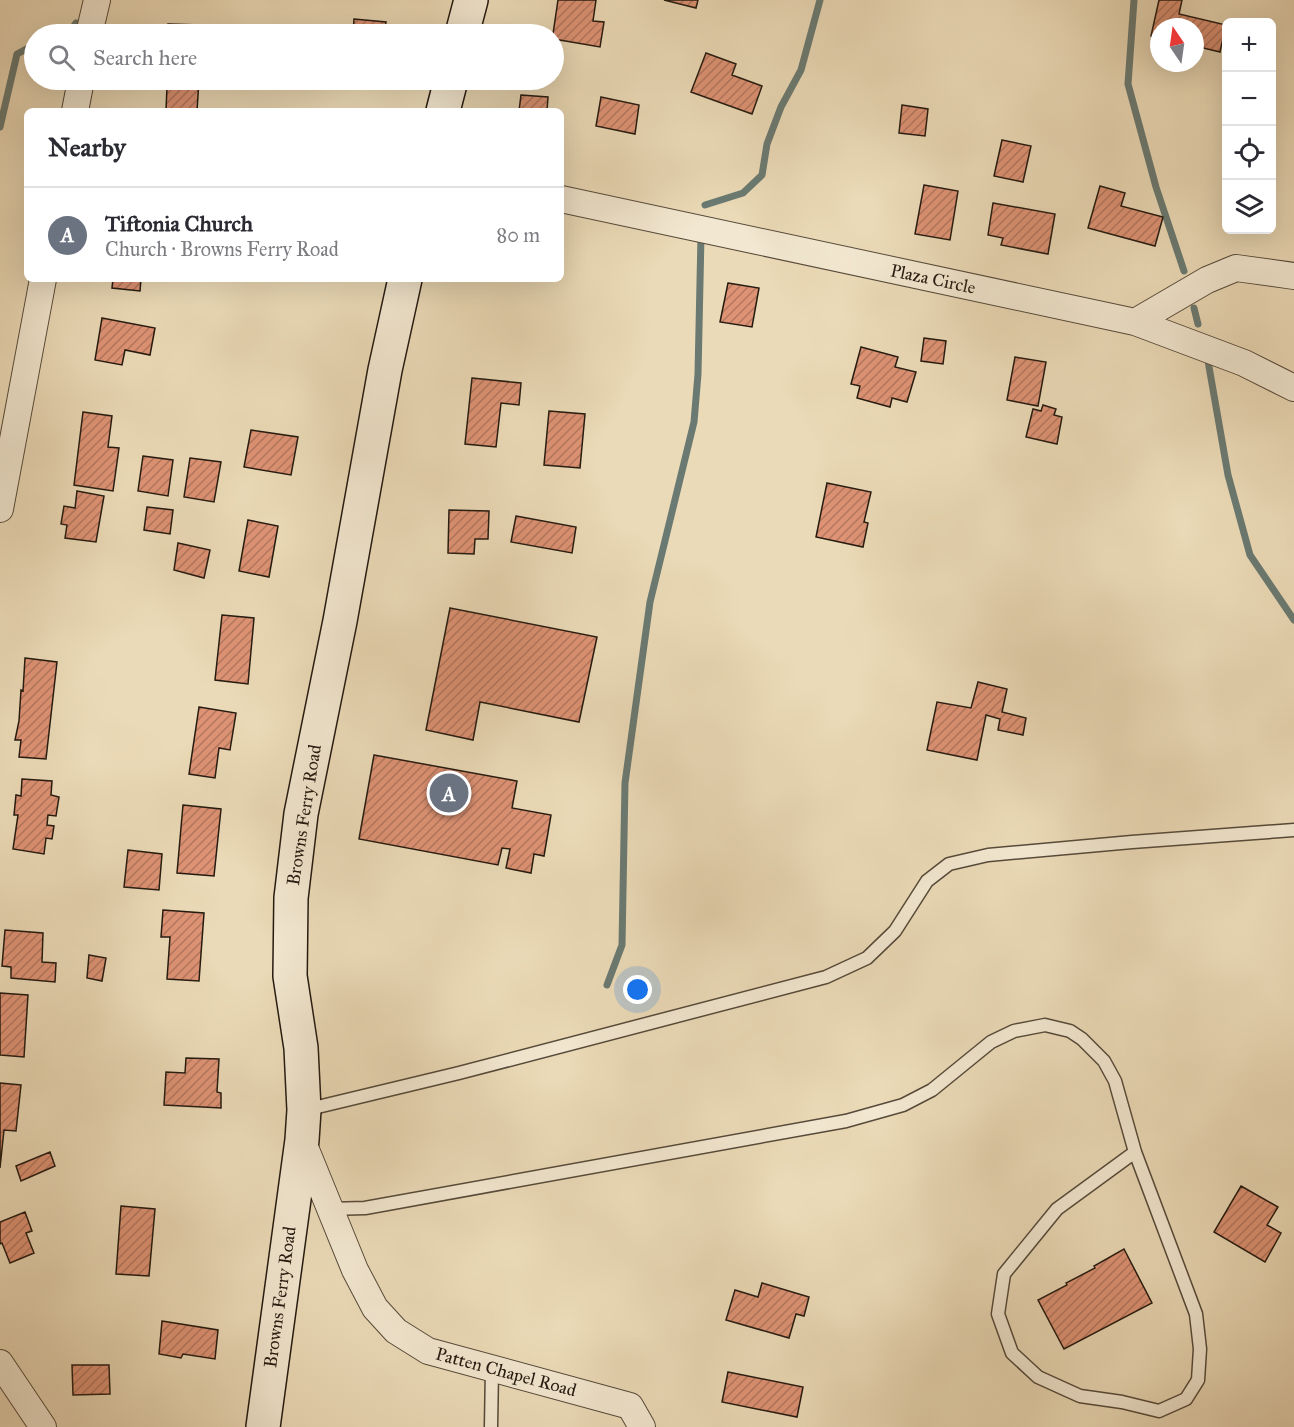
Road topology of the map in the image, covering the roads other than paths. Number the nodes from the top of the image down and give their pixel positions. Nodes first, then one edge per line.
1 (97, 0) edge
2 (471, 0) edge
3 (92, 24) edge
4 (465, 24) edge
5 (79, 90) edge
6 (448, 90) edge
7 (76, 108) edge
8 (444, 108) edge
9 (564, 200) edge
10 (1294, 276) edge
11 (42, 282) edge
12 (404, 282) edge
13 (1135, 322) junction
14 (1294, 388) edge
15 (0, 509) edge
16 (1294, 830) edge
17 (303, 1125) junction
18 (1135, 1152) junction
19 (329, 1209) junction
20 (0, 1363) edge
21 (492, 1369) junction
22 (44, 1427) edge
23 (263, 1427) edge
24 (491, 1427) edge
25 (642, 1427) edge

1 - 3 street
2 - 4 street
5 - 7 street
6 - 8 street
9 - 13 street, Plaza Circle
10 - 13 street
11 - 15 street
12 - 17 street, Browns Ferry Road
13 - 14 street, Plaza Circle
16 - 17 lane
17 - 19 street, Patten Chapel Road
17 - 23 street, Browns Ferry Road
18 - 18 lane
18 - 19 lane
19 - 21 street, Patten Chapel Road
20 - 22 street
21 - 24 lane
21 - 25 street, Patten Chapel Road

